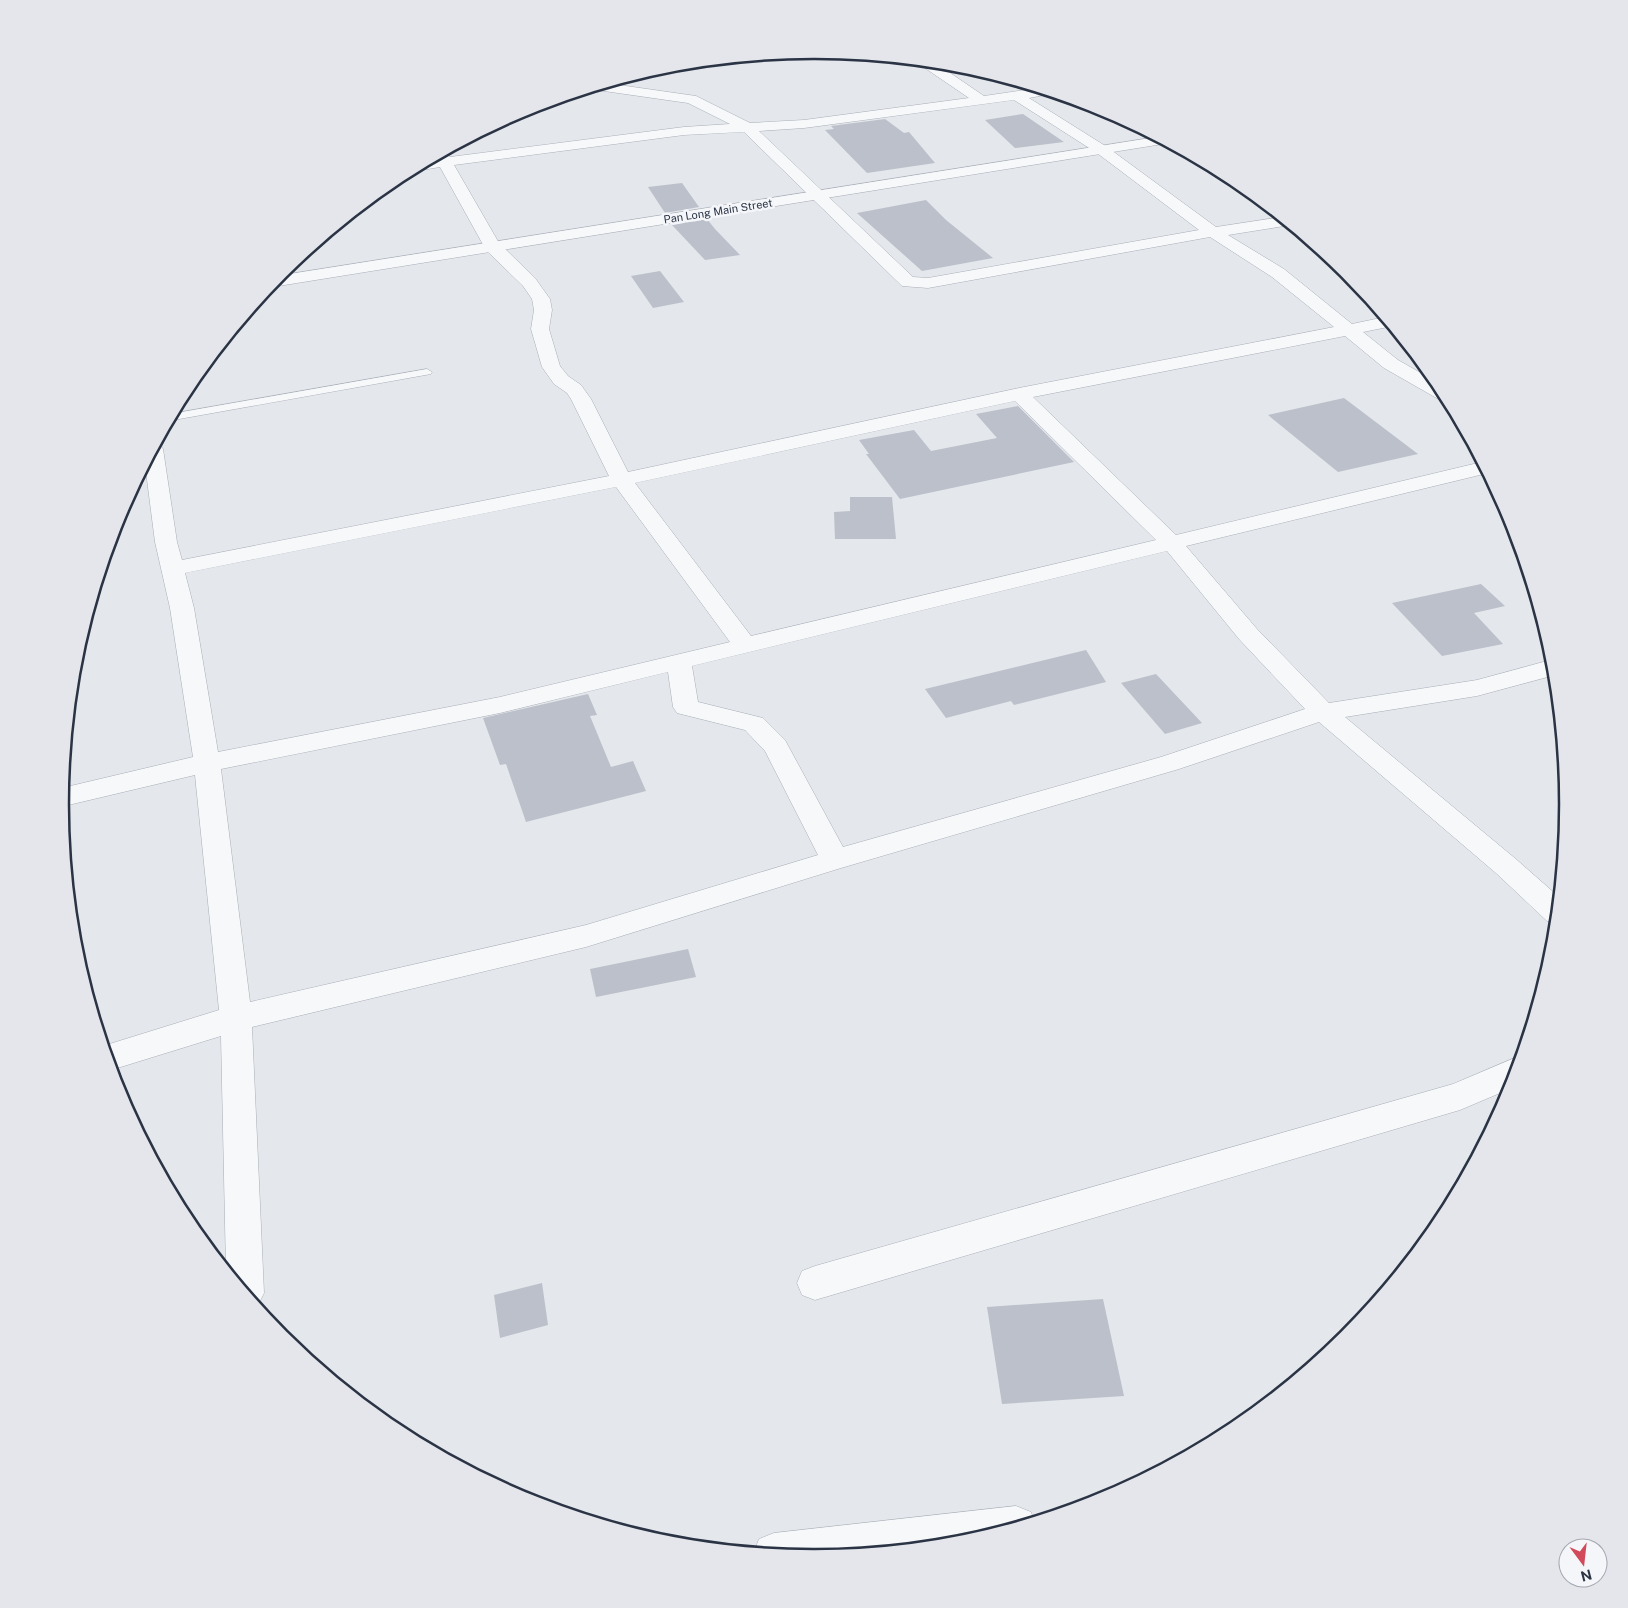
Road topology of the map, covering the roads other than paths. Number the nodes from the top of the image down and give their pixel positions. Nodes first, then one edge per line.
1 (936, 69) edge
2 (609, 88) edge
3 (1037, 93) edge
4 (1017, 96) junction
5 (983, 100) junction
6 (747, 127) junction
7 (1154, 142) edge
8 (1102, 150) junction
9 (443, 157) edge
10 (445, 157) edge
11 (817, 195) junction
12 (1279, 222) edge
13 (1213, 232) junction
14 (492, 246) junction
15 (284, 280) edge
16 (1383, 323) edge
17 (1348, 330) junction
18 (427, 372) dead end
19 (1432, 388) edge
20 (1019, 394) junction
21 (178, 417) edge
22 (154, 458) edge
23 (1479, 468) edge
24 (621, 480) junction
25 (1172, 543) junction
26 (173, 569) junction
27 (746, 646) junction
28 (679, 662) junction
29 (1547, 669) edge
30 (1323, 712) junction
31 (207, 763) junction
32 (69, 796) edge
33 (835, 860) junction
34 (1552, 908) edge
35 (236, 1018) junction
36 (113, 1056) edge
37 (1509, 1074) edge
38 (815, 1283) dead end
39 (245, 1284) edge
40 (961, 1535) edge
41 (865, 1548) edge

1 - 5 street
2 - 6 street
3 - 4 street
4 - 5 street
4 - 8 street
5 - 6 street
6 - 10 street
6 - 11 street
7 - 8 street, Pan Long Main Street
8 - 11 street, Pan Long Main Street
8 - 13 street
9 - 14 street
11 - 13 street
11 - 14 street, Pan Long Main Street
12 - 13 street
13 - 17 street
14 - 15 street, Pan Long Main Street
14 - 24 street
16 - 17 street
17 - 19 street
17 - 20 street
18 - 21 lane
20 - 24 street
20 - 25 street
22 - 26 street
23 - 25 street
24 - 26 street
24 - 27 street
25 - 27 street
25 - 30 street
26 - 31 street
27 - 28 street
28 - 31 street
28 - 33 street
29 - 30 street
30 - 33 street
30 - 34 street
31 - 32 street
31 - 35 street
33 - 35 street
35 - 36 street
35 - 39 street
37 - 38 street
40 - 41 street

